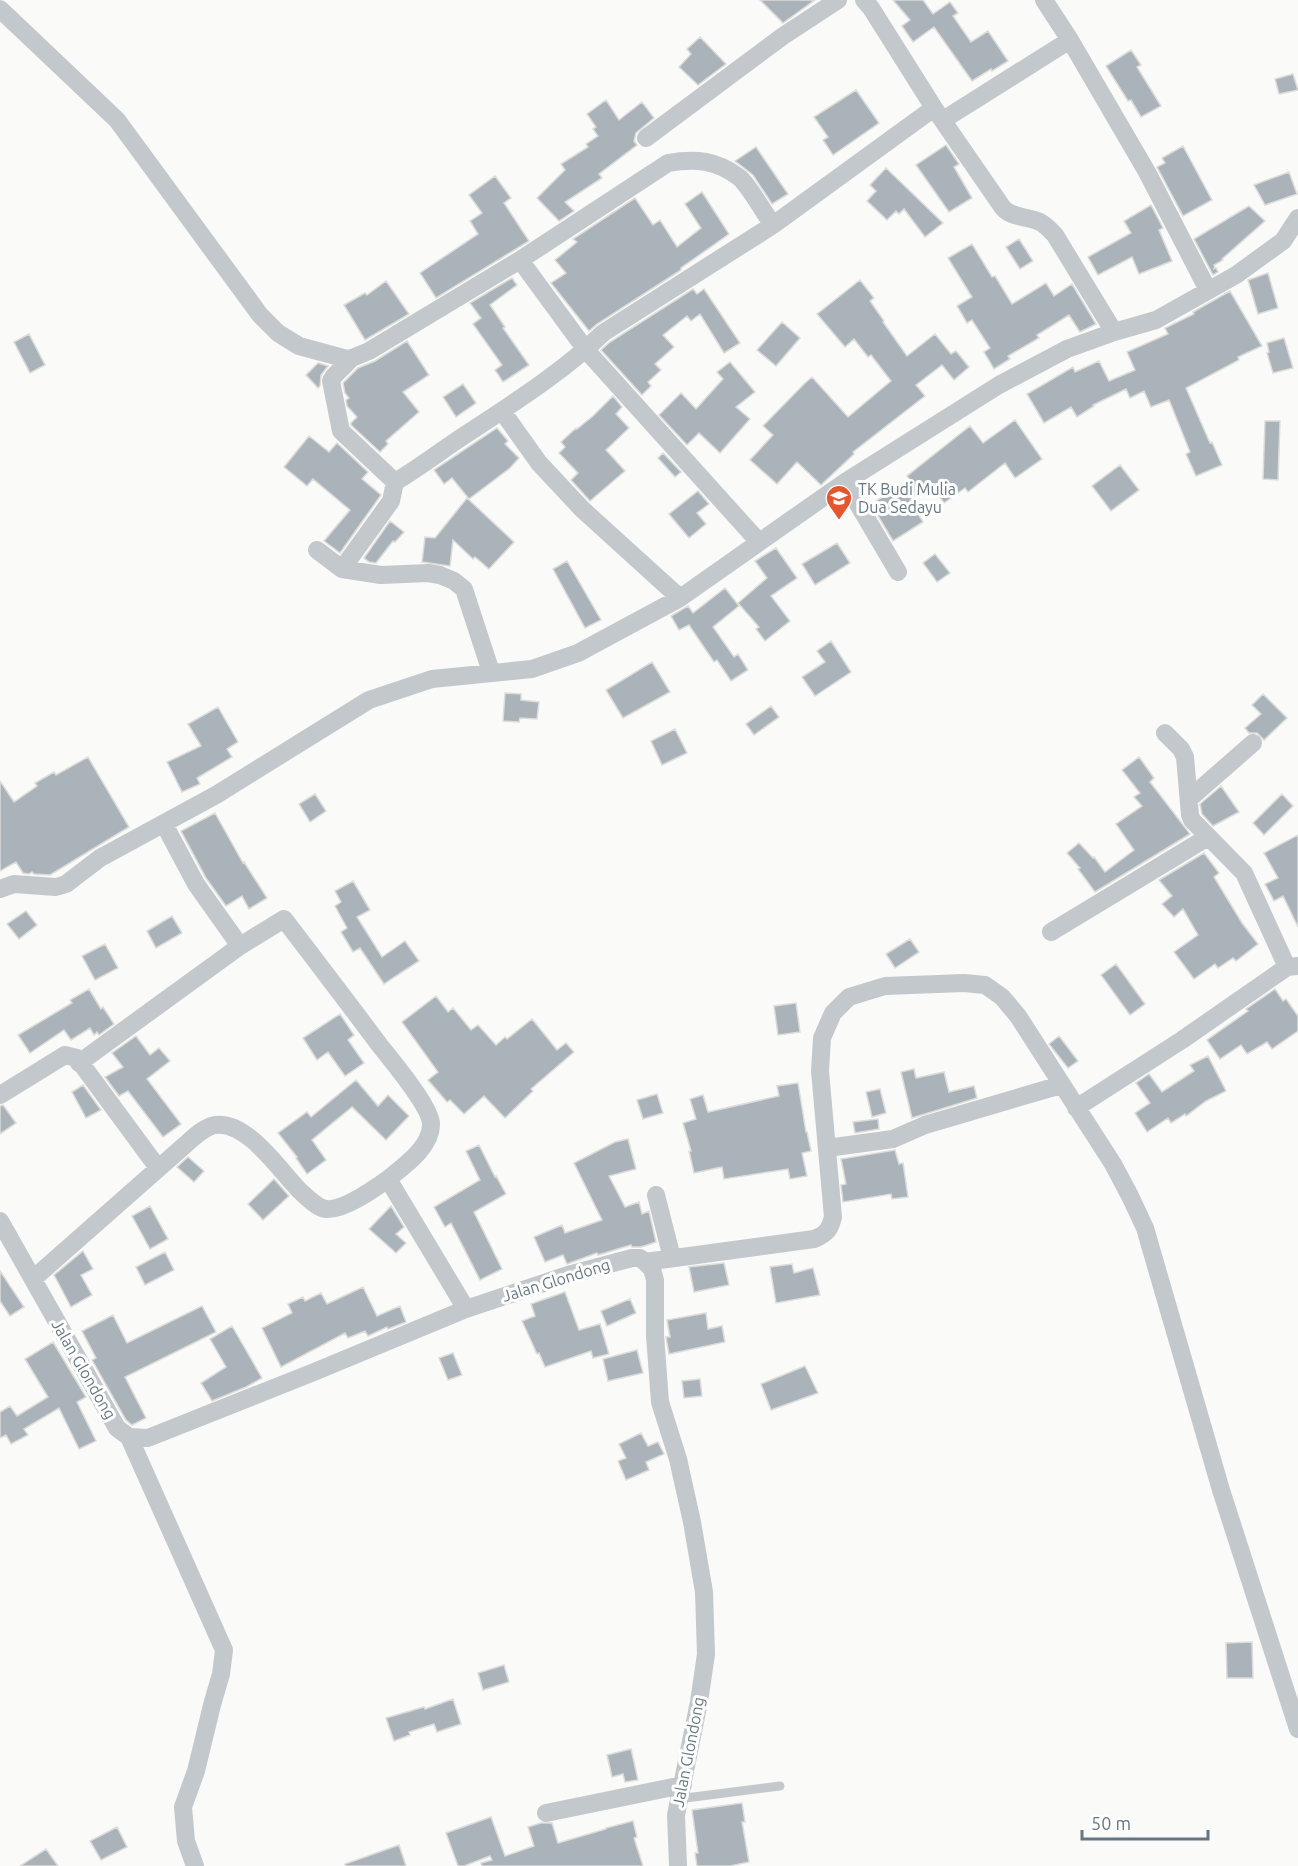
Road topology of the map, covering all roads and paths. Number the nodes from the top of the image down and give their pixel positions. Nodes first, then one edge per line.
1 (838, 0) edge
2 (864, 0) edge
3 (1044, 0) edge
4 (0, 9) edge
5 (1070, 40) junction
6 (938, 114) junction
7 (646, 138) dead end
8 (1298, 218) edge
9 (773, 225) junction
10 (520, 260) junction
11 (1208, 290) junction
12 (1114, 332) junction
13 (586, 350) junction
14 (352, 358) junction
15 (502, 411) junction
16 (395, 482) junction
17 (845, 482) junction
18 (759, 542) junction
19 (317, 550) dead end
20 (342, 569) junction
21 (898, 572) dead end
22 (680, 598) junction
23 (491, 672) junction
24 (1165, 733) dead end
25 (1253, 743) dead end
26 (1189, 800) junction
27 (164, 824) junction
28 (1208, 837) junction
29 (0, 889) edge
30 (1051, 932) dead end
31 (240, 946) junction
32 (1292, 967) edge
33 (79, 1063) junction
34 (1061, 1085) junction
35 (0, 1095) edge
36 (1076, 1108) junction
37 (827, 1148) junction
38 (158, 1168) junction
39 (388, 1179) junction
40 (656, 1195) dead end
41 (3, 1233) edge
42 (672, 1258) junction
43 (645, 1262) junction
44 (33, 1279) junction
45 (466, 1309) junction
46 (129, 1437) junction
47 (1298, 1729) edge
48 (780, 1786) dead end
49 (681, 1792) junction
50 (546, 1813) dead end
51 (195, 1866) edge
52 (678, 1866) edge

1 - 7 street
2 - 6 street
3 - 5 street
4 - 14 street
5 - 6 street
5 - 11 street
6 - 9 street
6 - 12 street
8 - 11 street
9 - 10 street
9 - 13 street
10 - 13 street
10 - 14 street
11 - 12 street
12 - 17 street
13 - 15 street
13 - 18 street
14 - 16 street
15 - 16 street
15 - 22 street
16 - 20 street
17 - 18 street
17 - 21 street
18 - 22 street
19 - 20 street
20 - 23 street
22 - 23 street
23 - 27 street
24 - 26 street
25 - 26 street
26 - 28 street
27 - 29 street
27 - 31 street
28 - 30 street
28 - 32 street
31 - 33 street
31 - 39 street
32 - 36 street
33 - 35 street
33 - 38 street
34 - 36 street
34 - 37 street
34 - 37 street
36 - 47 street
37 - 42 street
38 - 39 street
38 - 44 street
39 - 45 street
40 - 42 street
41 - 44 street, Jalan Glondong
42 - 43 street
43 - 45 street, Jalan Glondong
43 - 49 street, Jalan Glondong
44 - 46 street, Jalan Glondong
45 - 46 street, Jalan Glondong
46 - 51 street
48 - 49 lane
49 - 50 street
49 - 52 street, Jalan Glondong

